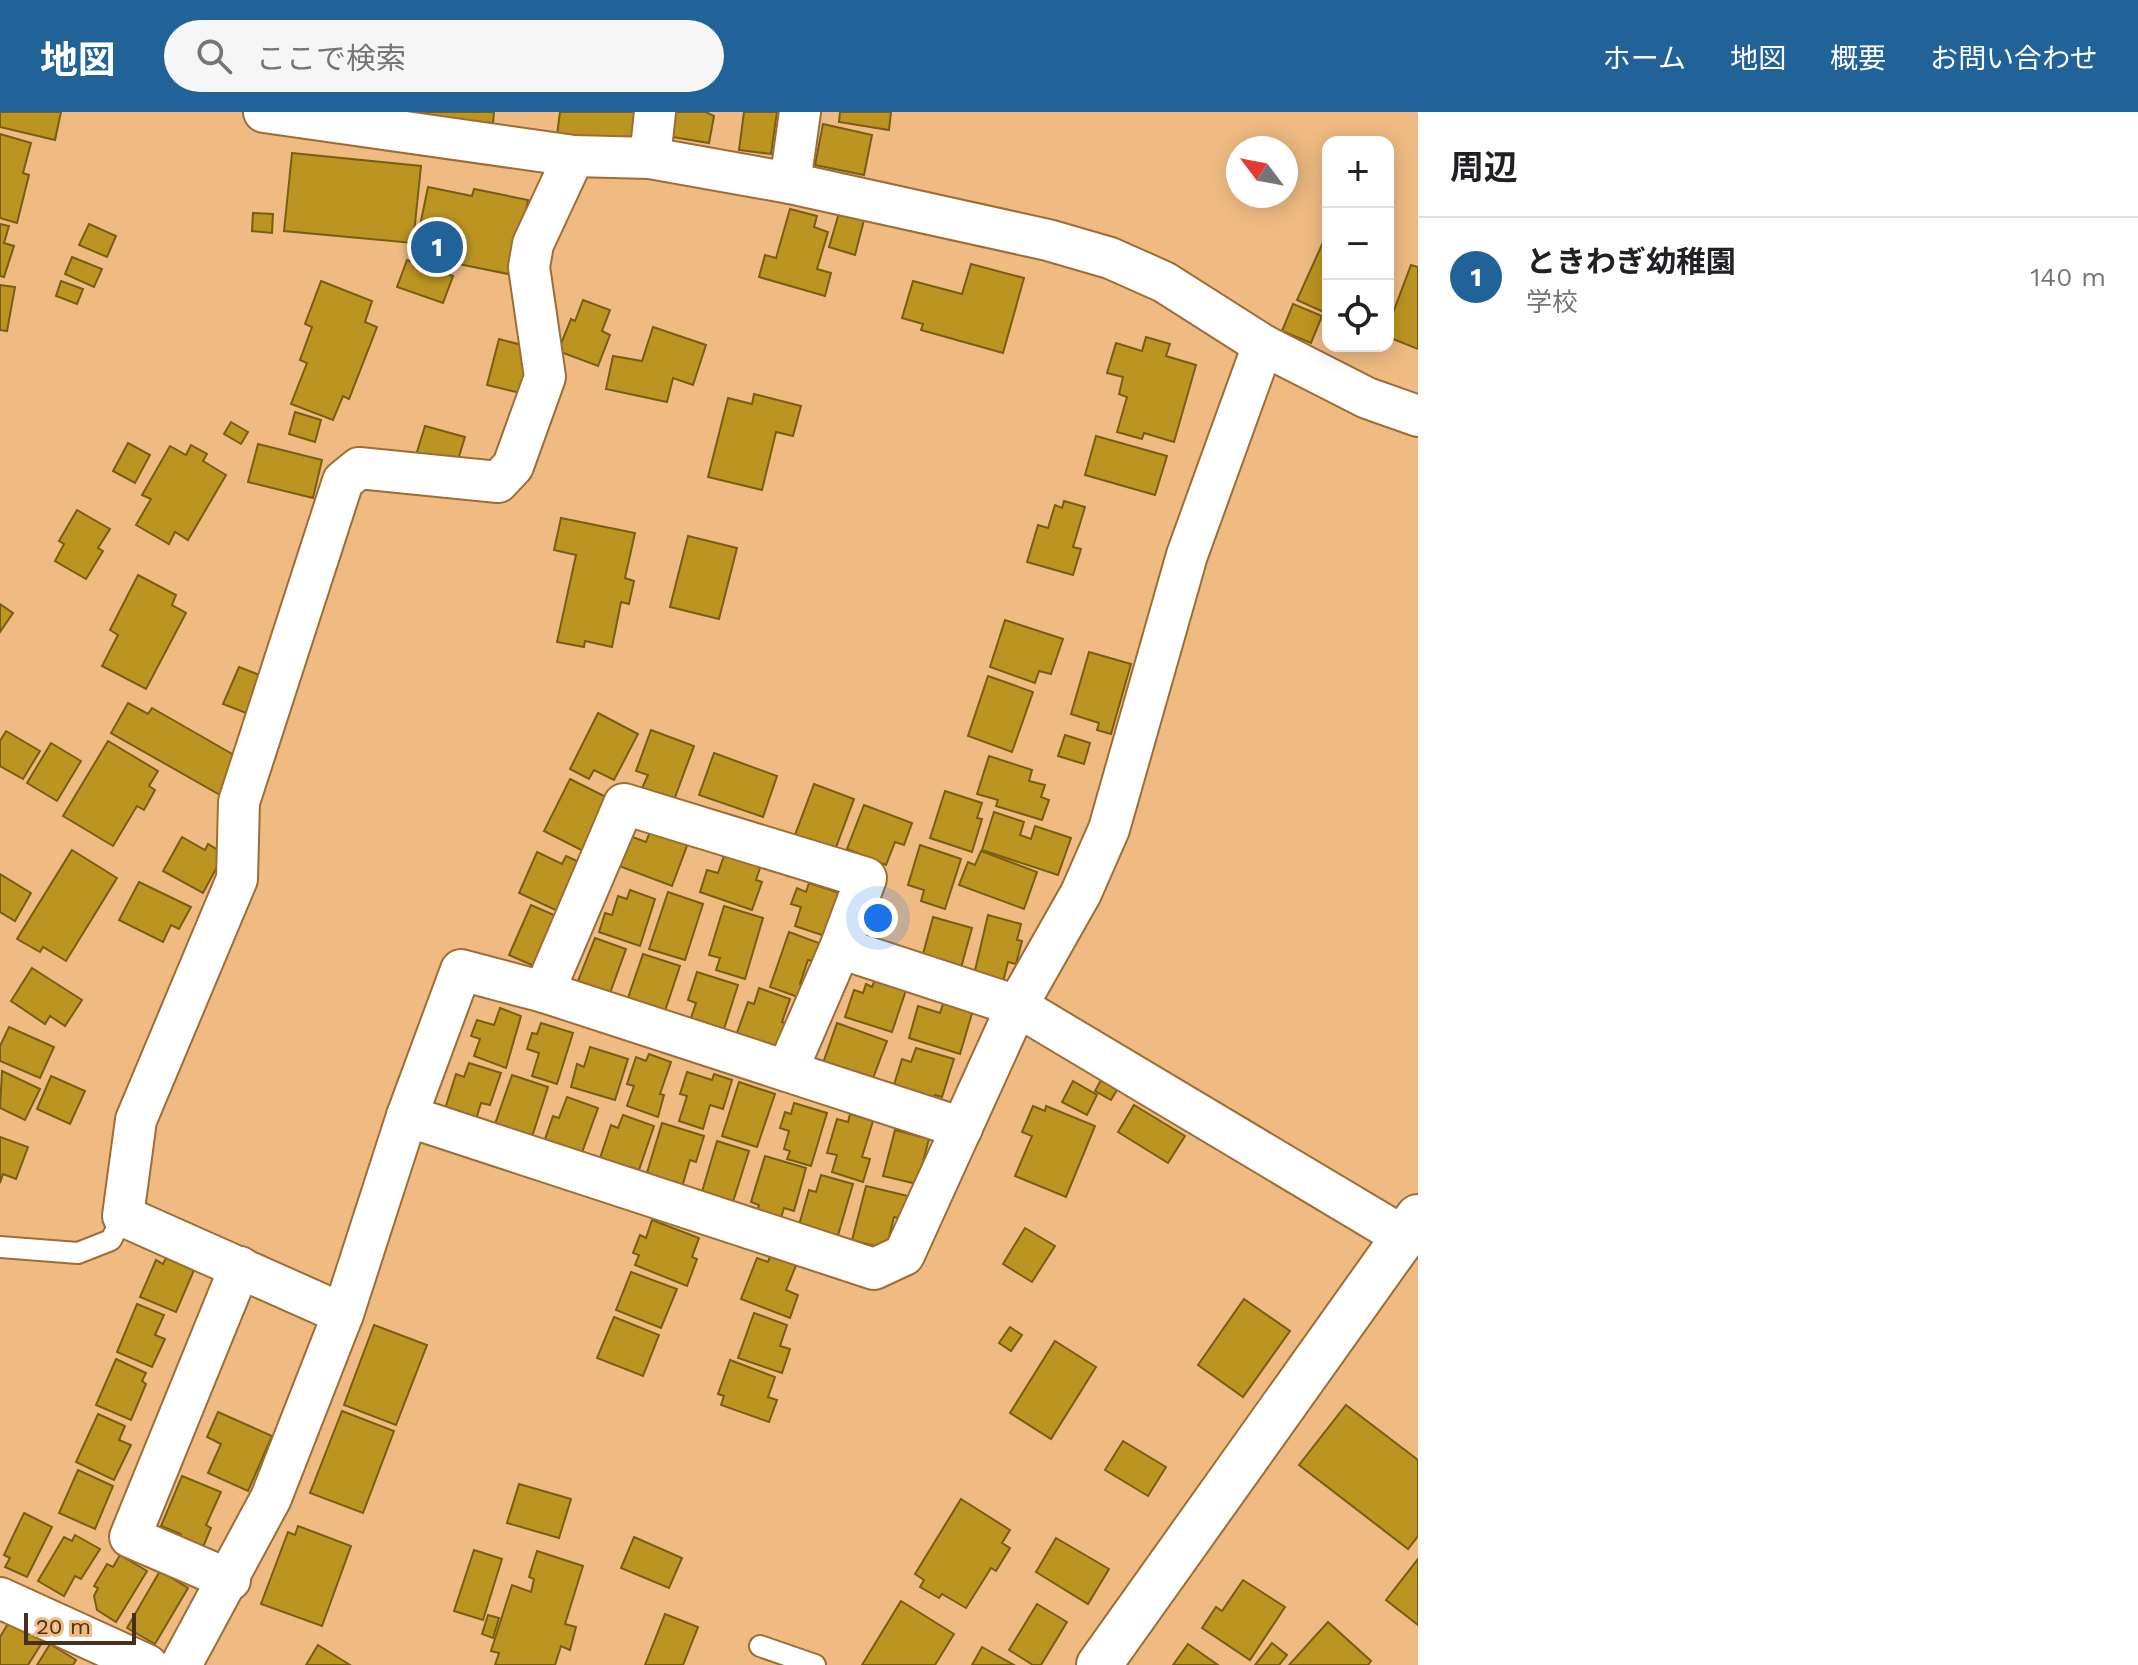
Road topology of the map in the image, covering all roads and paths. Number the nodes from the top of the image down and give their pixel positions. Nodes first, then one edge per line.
1 (655, 112) edge
2 (800, 112) edge
3 (280, 113) edge
4 (574, 156) junction
5 (650, 158) junction
6 (790, 183) junction
7 (1263, 345) junction
8 (1418, 416) edge
9 (840, 948) junction
10 (544, 992) junction
11 (1017, 1006) junction
12 (787, 1071) junction
13 (407, 1116) junction
14 (962, 1128) junction
15 (123, 1216) junction
16 (1411, 1227) edge
17 (0, 1247) edge
18 (240, 1267) junction
19 (343, 1314) junction
20 (230, 1580) junction
21 (0, 1598) edge
22 (760, 1646) dead end
23 (147, 1665) edge
24 (181, 1665) edge
25 (815, 1665) edge
26 (1099, 1665) edge

1 - 5 street
2 - 6 street
3 - 4 street
4 - 5 street
4 - 15 street
5 - 6 street
6 - 7 street
7 - 8 street
7 - 11 street
9 - 10 street
9 - 11 street
9 - 12 street
10 - 12 street
10 - 13 street
11 - 14 street
11 - 16 street
12 - 14 street
13 - 14 street
13 - 19 street
15 - 17 lane
15 - 18 street
16 - 26 street
18 - 19 street
18 - 20 street
19 - 20 street
20 - 24 street
21 - 23 street
22 - 25 lane

